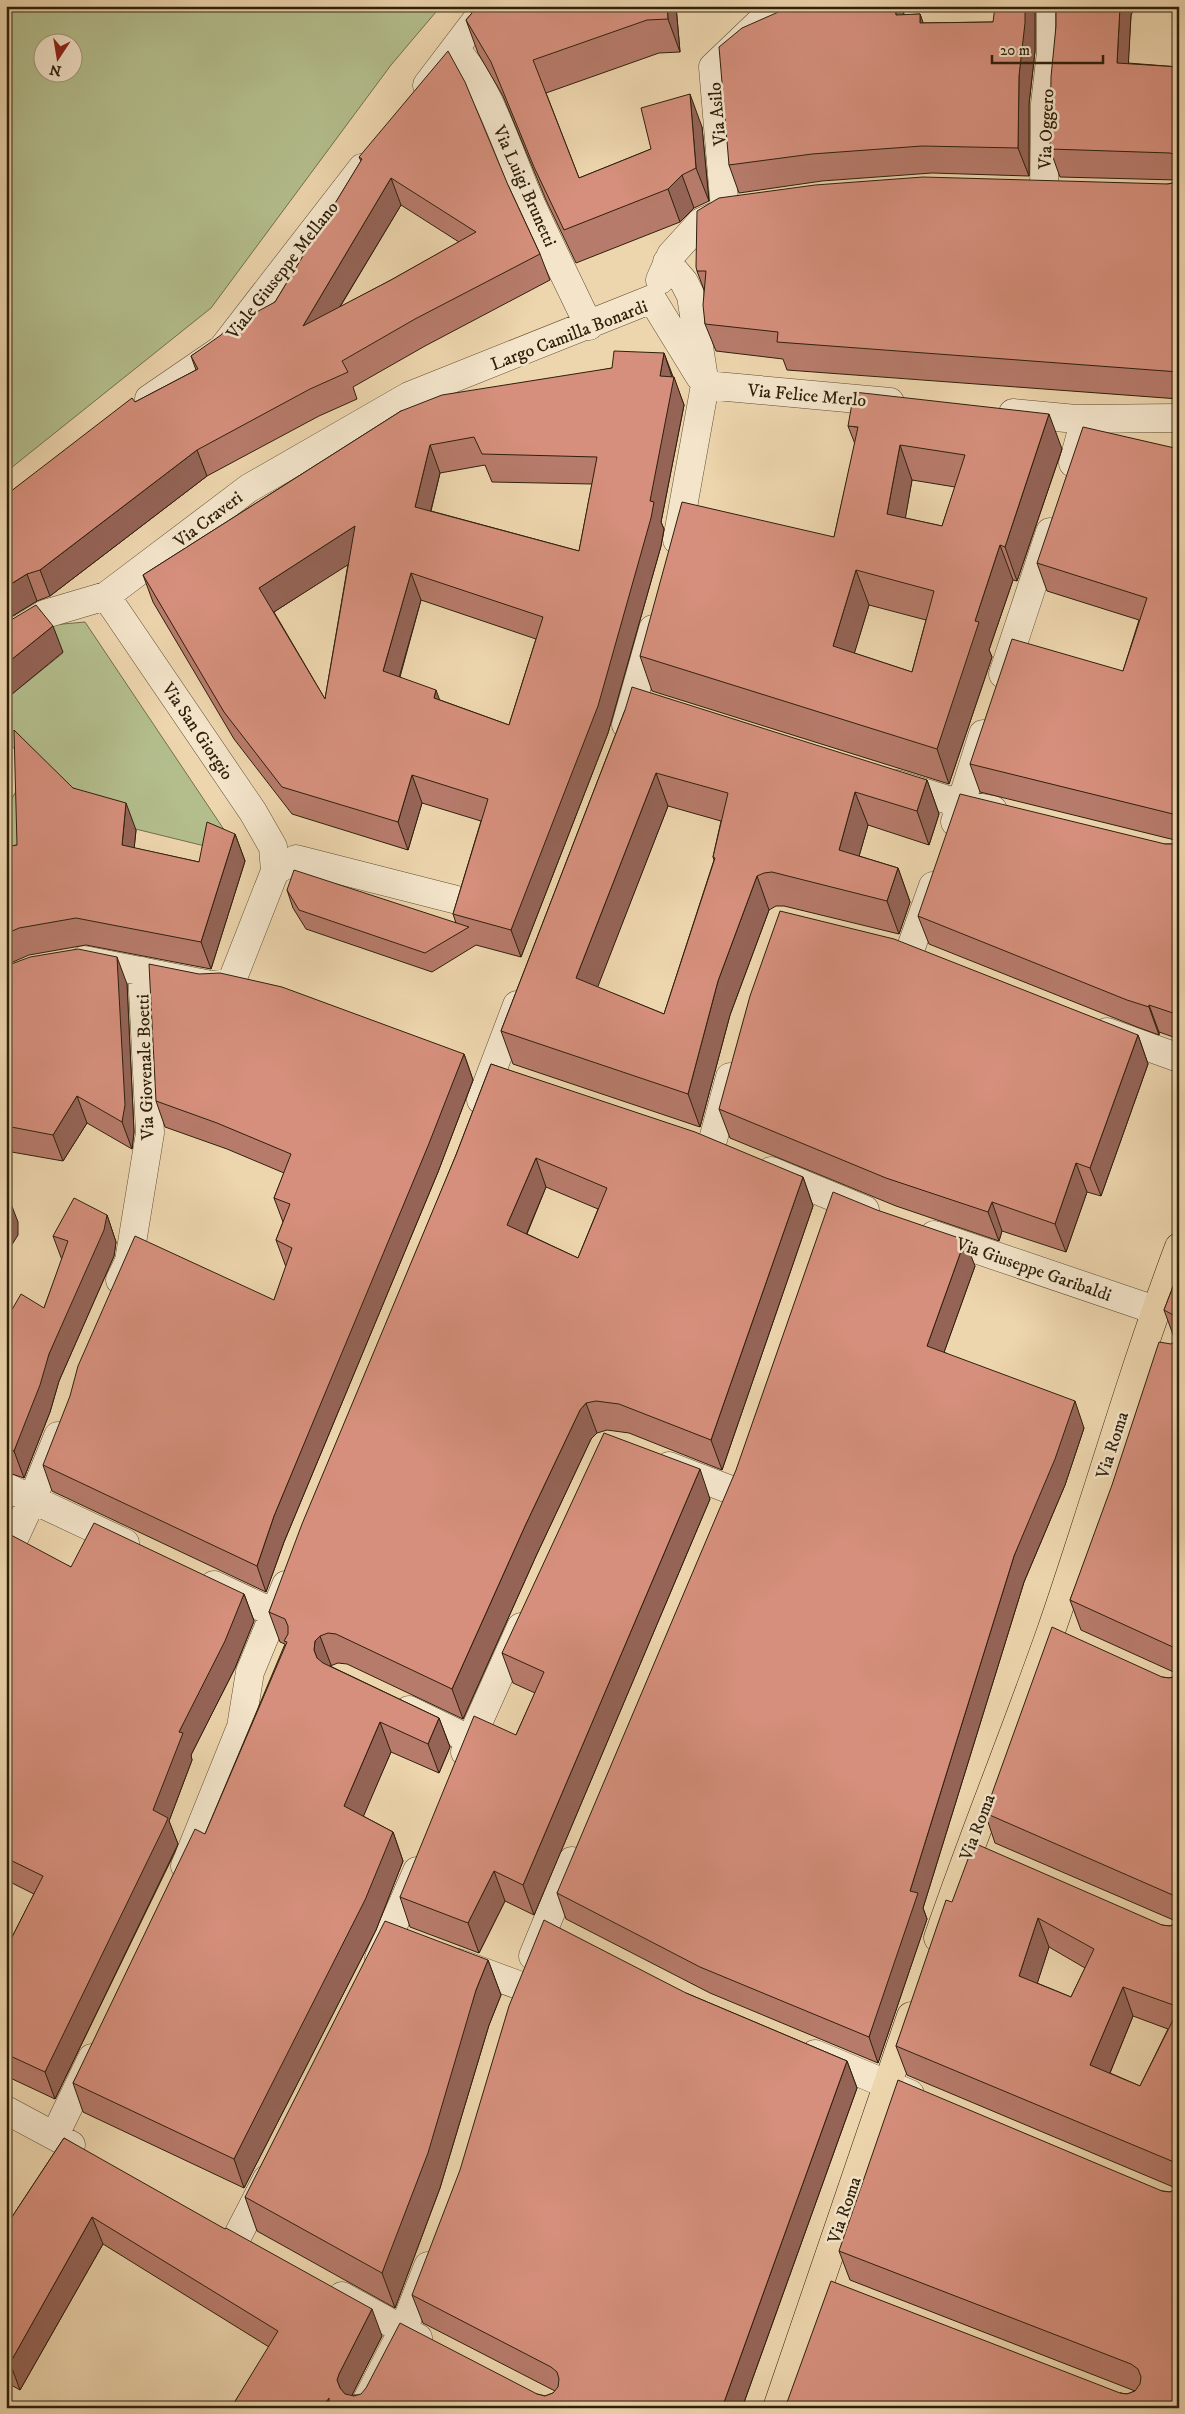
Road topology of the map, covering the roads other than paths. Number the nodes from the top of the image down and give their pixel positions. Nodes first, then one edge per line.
1 (487, 6) edge
2 (800, 6) edge
3 (1051, 6) edge
4 (455, 49) junction
5 (409, 107) edge
6 (379, 146) edge
7 (1016, 191) edge
8 (1044, 192) junction
9 (1073, 193) edge
10 (755, 206) edge
11 (725, 211) junction
12 (667, 262) junction
13 (652, 300) junction
14 (589, 326) junction
15 (705, 385) junction
16 (410, 396) joint
17 (915, 405) edge
18 (991, 411) edge
19 (129, 412) edge
20 (1179, 418) edge
21 (1085, 419) junction
22 (671, 567) edge
23 (106, 596) junction
24 (660, 604) edge
25 (6, 638) edge
26 (633, 701) junction
27 (661, 710) edge
28 (620, 746) edge
29 (877, 777) edge
30 (961, 804) junction
31 (1022, 817) edge
32 (275, 871) junction
33 (457, 900) edge
34 (883, 948) edge
35 (62, 964) edge
36 (142, 971) junction
37 (528, 980) edge
38 (1086, 1024) edge
39 (735, 1056) edge
40 (1179, 1058) edge
41 (491, 1073) junction
42 (518, 1082) edge
43 (471, 1127) edge
44 (684, 1138) edge
45 (711, 1147) junction
46 (833, 1197) junction
47 (824, 1222) edge
48 (1179, 1247) edge
49 (109, 1306) edge
50 (1155, 1310) junction
51 (1144, 1345) junction
52 (1170, 1355) edge
53 (67, 1410) edge
54 (642, 1455) edge
55 (6, 1488) edge
56 (32, 1500) junction
57 (721, 1514) edge
58 (6, 1556) edge
59 (151, 1556) edge
60 (292, 1565) edge
61 (195, 1576) edge
62 (530, 1607) edge
63 (274, 1613) junction
64 (1050, 1634) junction
65 (1076, 1645) edge
66 (384, 1698) edge
67 (471, 1740) junction
68 (457, 1772) edge
69 (581, 1840) edge
70 (427, 1845) edge
71 (968, 1848) junction
72 (996, 1860) edge
73 (176, 1884) edge
74 (546, 1926) junction
75 (390, 1936) junction
76 (572, 1939) edge
77 (930, 1962) edge
78 (368, 1980) edge
79 (521, 1986) junction
80 (920, 1990) edge
81 (511, 2012) edge
82 (102, 2037) edge
83 (795, 2046) edge
84 (887, 2085) junction
85 (933, 2104) edge
86 (6, 2110) edge
87 (55, 2135) junction
88 (90, 2155) edge
89 (278, 2157) edge
90 (211, 2222) edge
91 (238, 2236) junction
92 (438, 2239) edge
93 (262, 2251) edge
94 (320, 2283) edge
95 (819, 2285) junction
96 (846, 2296) edge
97 (403, 2330) junction
98 (439, 2348) edge
99 (363, 2408) edge
100 (777, 2408) edge

1 - 4 street
2 - 11 street, Via Asilo
3 - 8 street, Via Oggero
4 - 5 street
4 - 14 street, Via Luigi Brunetti
6 - 19 street, Viale Giuseppe Mellano
7 - 8 street
8 - 9 street
10 - 11 street
11 - 12 street
12 - 13 street
12 - 15 street
13 - 14 street, Largo Camilla Bonardi
13 - 15 street, Largo Camilla Bonardi
14 - 16 street, Largo Camilla Bonardi
15 - 17 street, Via Felice Merlo
15 - 22 street
16 - 23 street, Via Craveri
18 - 21 street
20 - 21 street
21 - 30 street
23 - 25 street, Via Craveri
23 - 32 street, Via San Giorgio
24 - 26 street
26 - 27 street
26 - 28 street
29 - 30 street
30 - 31 street
30 - 34 street
32 - 33 street
32 - 36 street
35 - 36 street
36 - 49 street, Via Giovenale Boetti
37 - 41 street
38 - 40 street
39 - 45 street
41 - 42 street
41 - 43 street
44 - 45 street, Via Giuseppe Garibaldi
45 - 46 street, Via Giuseppe Garibaldi
46 - 47 street
46 - 50 street, Via Giuseppe Garibaldi
48 - 50 main road, Via Roma
50 - 51 main road, Via Roma
51 - 52 street
51 - 64 main road, Via Roma
53 - 56 street
54 - 57 street
55 - 56 street
56 - 58 street
56 - 59 street
60 - 63 street
61 - 63 street
62 - 67 street
63 - 73 street
64 - 65 street
64 - 71 main road, Via Roma
66 - 67 street
67 - 68 street
69 - 74 street
70 - 75 street
71 - 72 street
71 - 77 main road, Via Roma
74 - 76 street
74 - 79 street
75 - 78 street
75 - 79 street
79 - 81 street
80 - 84 main road, Via Roma
82 - 87 street
83 - 84 street
84 - 85 street
84 - 95 main road, Via Roma
86 - 87 street
87 - 88 street
89 - 91 street
90 - 91 street
91 - 93 street
92 - 97 street
94 - 97 street
95 - 96 street
95 - 100 main road, Via Roma
97 - 98 street
97 - 99 street

